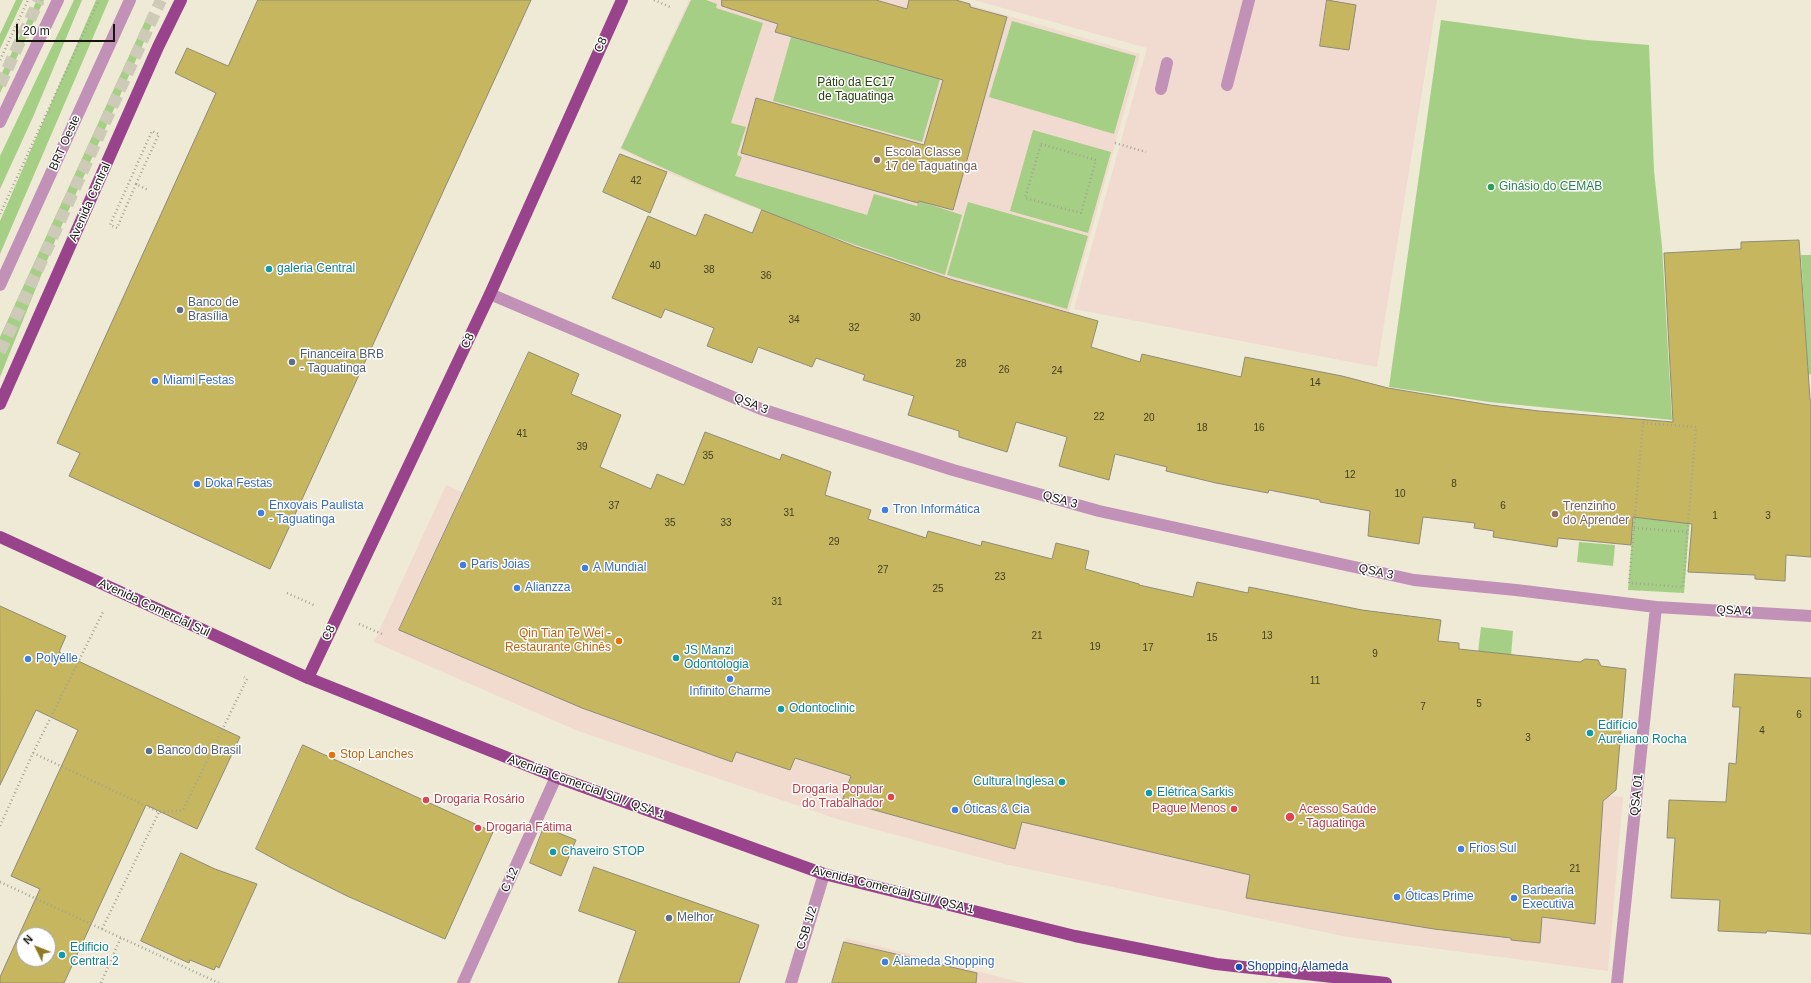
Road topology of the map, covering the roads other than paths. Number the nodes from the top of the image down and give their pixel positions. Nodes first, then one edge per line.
1 (58, 0) edge
2 (130, 0) edge
3 (181, 0) edge
4 (622, 0) edge
5 (1250, 0) edge
6 (1167, 63) dead end
7 (1227, 85) dead end
8 (1162, 89) dead end
9 (0, 122) edge
10 (0, 285) edge
11 (490, 294) junction
12 (0, 404) edge
13 (0, 537) edge
14 (1656, 607) junction
15 (1811, 616) edge
16 (308, 678) junction
17 (556, 777) junction
18 (824, 874) junction
19 (1336, 981) edge
20 (463, 983) edge
21 (791, 983) edge
22 (1386, 983) edge
23 (1617, 983) edge

1 - 9 street
2 - 10 street, BRT Oeste
3 - 12 main road, Avenida Central
4 - 11 main road, C8
5 - 7 street
6 - 8 street
11 - 14 street, QSA 3
11 - 16 main road, C8
13 - 16 main road, Avenida Comercial Sul
14 - 15 street, QSA 4
14 - 23 street, QSA 01
16 - 17 main road, Avenida Comercial Sul / QSA 1
17 - 18 main road, Avenida Comercial Sul / QSA 1
17 - 20 street, C 12
18 - 19 main road, Avenida Comercial Sul / QSA 1
18 - 21 street, CSB 1/2
19 - 22 main road, Avenida Comercial Sul / QSA 1

